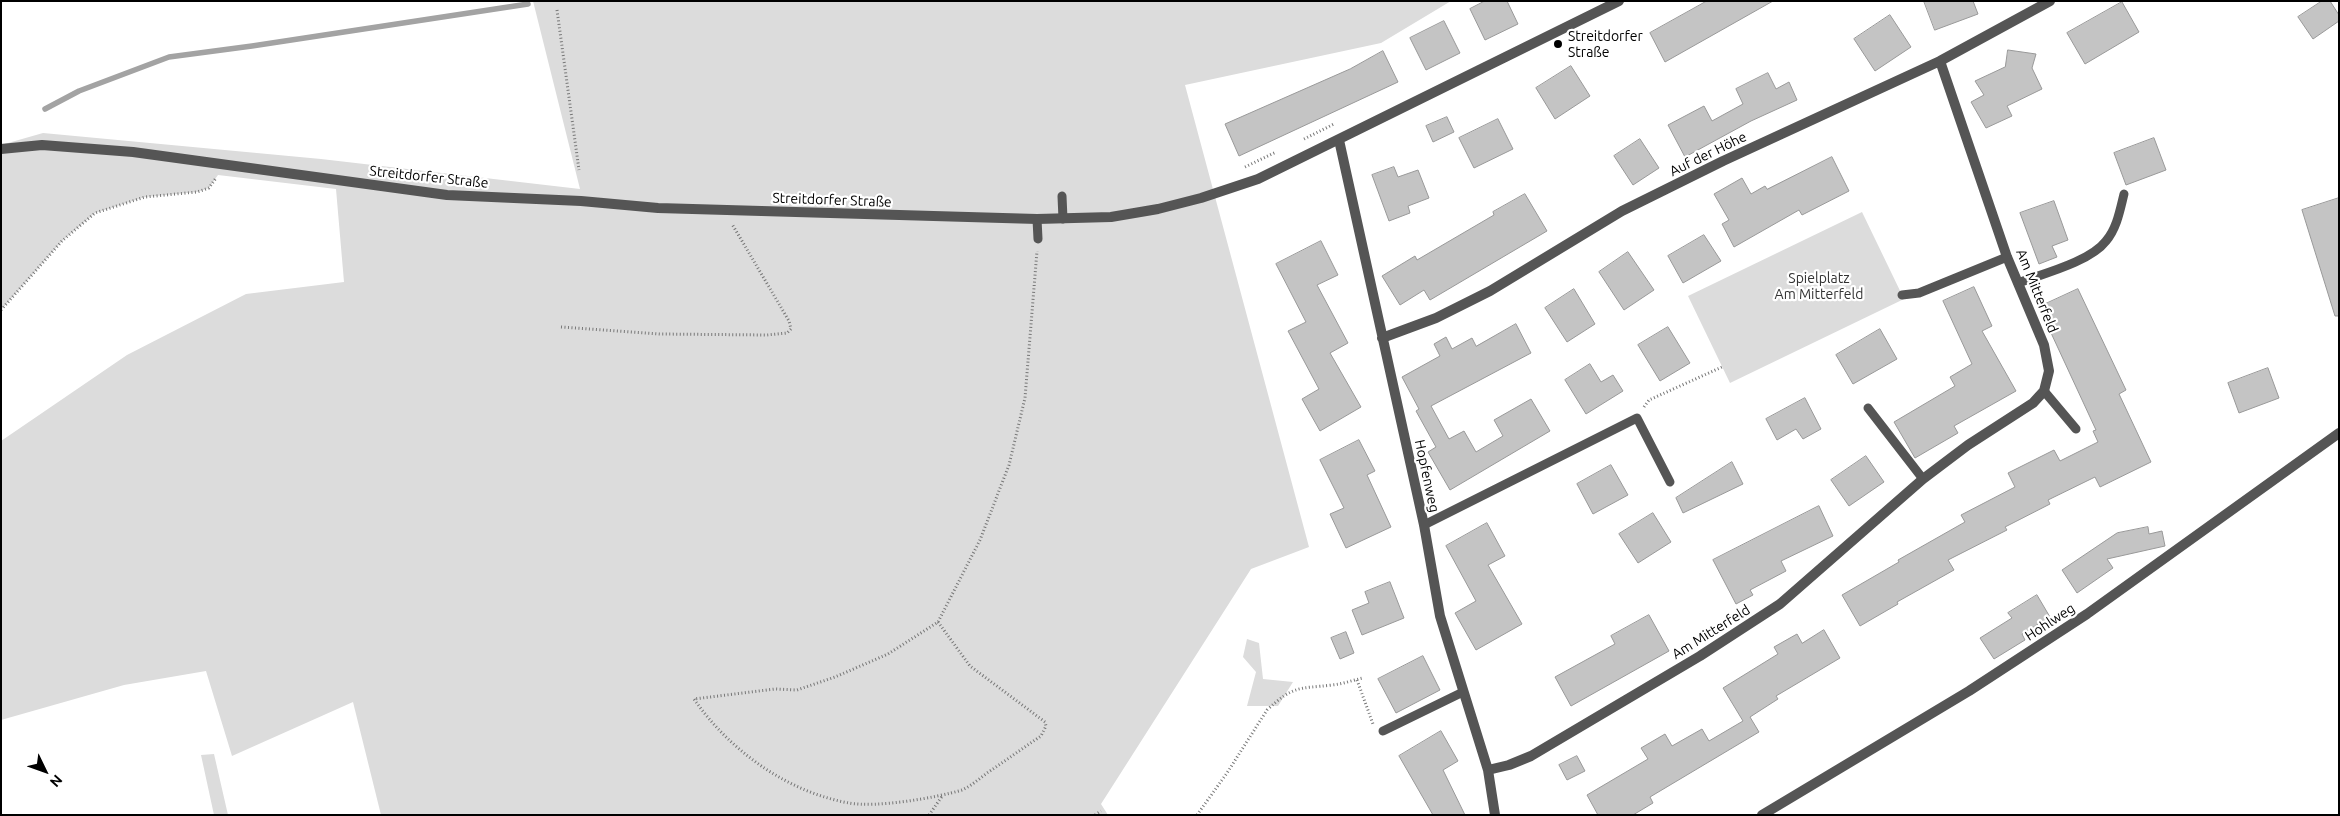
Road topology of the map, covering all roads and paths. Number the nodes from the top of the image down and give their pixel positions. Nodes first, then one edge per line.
1 (1619, 1) edge
2 (2050, 1) edge
3 (558, 10) dead end
4 (1940, 61) junction
5 (1339, 140) junction
6 (1, 149) edge
7 (222, 164) junction
8 (579, 170) dead end
9 (2124, 194) dead end
10 (1062, 196) dead end
11 (724, 207) junction
12 (1037, 219) junction
13 (1063, 219) junction
14 (1038, 239) joint
15 (2007, 257) junction
16 (2018, 283) junction
17 (1902, 295) dead end
18 (1, 310) edge
19 (562, 327) dead end
20 (1382, 338) junction
21 (1722, 367) dead end
22 (2044, 391) junction
23 (1868, 408) dead end
24 (1637, 418) junction
25 (2076, 429) dead end
26 (2339, 433) edge
27 (1923, 479) junction
28 (1670, 482) dead end
29 (1424, 525) junction
30 (938, 622) junction
31 (1364, 678) dead end
32 (1357, 680) junction
33 (1463, 692) junction
34 (1383, 731) joint
35 (1488, 770) junction
36 (944, 794) junction
37 (1101, 811) dead end
38 (929, 815) edge
39 (1095, 815) edge
40 (1197, 815) edge
41 (1495, 815) edge
42 (1762, 815) edge

1 - 5 street, Streitdorfer Straße
2 - 4 street, Auf der Höhe
3 - 8 path
4 - 15 street, Am Mitterfeld
4 - 20 street, Auf der Höhe
5 - 13 street, Streitdorfer Straße
5 - 20 street, Hopfenweg
6 - 7 street, Streitdorfer Straße
7 - 11 street, Streitdorfer Straße
7 - 18 path
9 - 16 lane
10 - 13 lane
11 - 12 street, Streitdorfer Straße
11 - 19 path
12 - 13 street, Streitdorfer Straße
12 - 14 lane
14 - 30 path
15 - 16 street, Am Mitterfeld
15 - 17 lane
16 - 22 street, Am Mitterfeld
20 - 29 street, Hopfenweg
21 - 24 path
22 - 25 lane
22 - 27 street, Am Mitterfeld
23 - 27 lane
24 - 28 lane
24 - 29 lane
26 - 42 street, Hohlweg
27 - 35 street, Am Mitterfeld
29 - 33 street, Hopfenweg
30 - 36 path
30 - 36 path
31 - 32 path
32 - 34 path
32 - 40 path
33 - 34 lane
33 - 35 street, Hopfenweg
35 - 41 street, Hopfenweg
36 - 38 path
37 - 39 path

